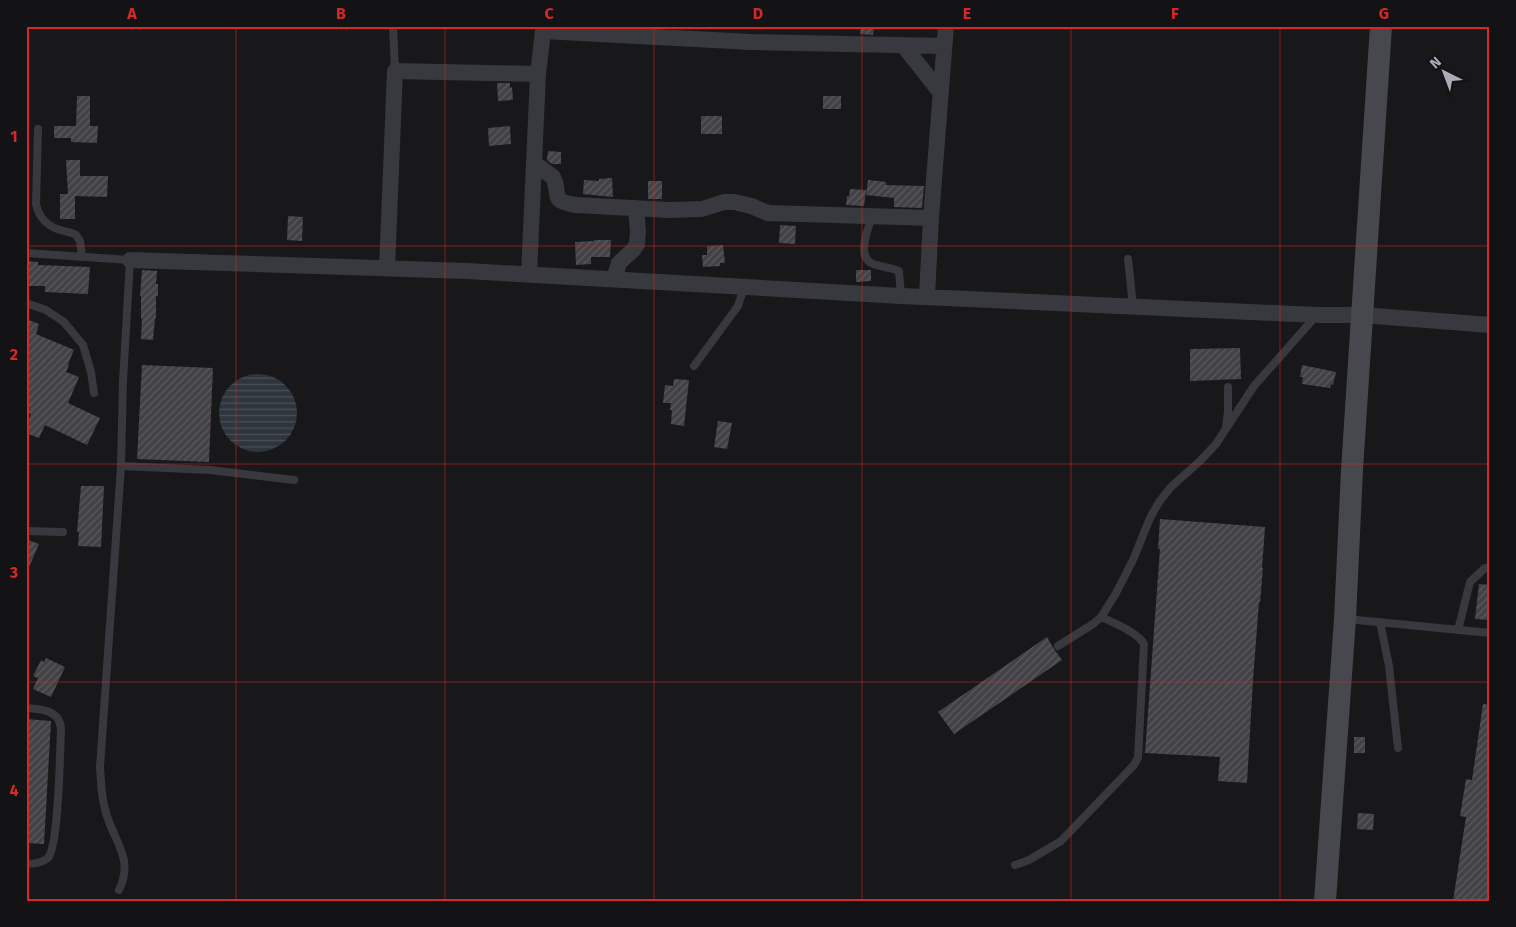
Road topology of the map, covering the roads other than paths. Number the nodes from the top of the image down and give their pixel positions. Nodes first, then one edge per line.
1 (393, 26) edge
2 (946, 26) edge
3 (1381, 26) edge
4 (543, 28) edge
5 (902, 45) junction
6 (944, 46) junction
7 (394, 71) junction
8 (538, 74) junction
9 (940, 92) junction
10 (38, 129) dead end
11 (534, 163) junction
12 (636, 208) junction
13 (872, 216) junction
14 (931, 218) junction
15 (26, 253) edge
16 (82, 257) junction
17 (1128, 259) dead end
18 (130, 260) junction
19 (387, 268) junction
20 (529, 274) junction
21 (614, 279) junction
22 (744, 287) junction
23 (901, 296) junction
24 (926, 296) junction
25 (26, 303) edge
26 (1133, 306) junction
27 (1317, 315) junction
28 (1362, 315) junction
29 (1490, 325) edge
30 (694, 366) dead end
31 (1228, 387) dead end
32 (94, 393) dead end
33 (1225, 431) junction
34 (121, 466) junction
35 (294, 480) dead end
36 (26, 531) edge
37 (63, 532) dead end
38 (1490, 568) edge
39 (1101, 617) junction
40 (1344, 618) junction
41 (1380, 622) junction
42 (1458, 630) junction
43 (1490, 633) edge
44 (1058, 646) dead end
45 (26, 708) edge
46 (1398, 748) dead end
47 (26, 864) edge
48 (1015, 865) dead end
49 (118, 890) dead end
50 (1325, 901) edge

1 - 7 lane
2 - 6 street
3 - 28 street
4 - 5 street
4 - 8 street
5 - 6 street
5 - 9 street
6 - 9 street
7 - 8 street
7 - 19 street
8 - 11 street
9 - 14 street
10 - 16 lane
11 - 12 street
11 - 20 street
12 - 13 street
12 - 21 street
13 - 14 street
13 - 23 lane
14 - 24 street
15 - 16 lane
16 - 18 lane
17 - 26 lane
18 - 19 street
18 - 34 lane
19 - 20 street
20 - 21 street
21 - 22 street
22 - 23 street
22 - 30 lane
23 - 24 street
24 - 26 street
25 - 32 lane
26 - 27 street
27 - 28 street
27 - 33 lane
28 - 29 street
28 - 40 street
31 - 33 lane
33 - 39 lane
34 - 35 lane
34 - 49 lane
36 - 37 lane
38 - 42 lane
39 - 44 lane
39 - 48 lane
40 - 41 lane
40 - 50 street
41 - 42 lane
41 - 46 lane
42 - 43 lane
45 - 47 lane

